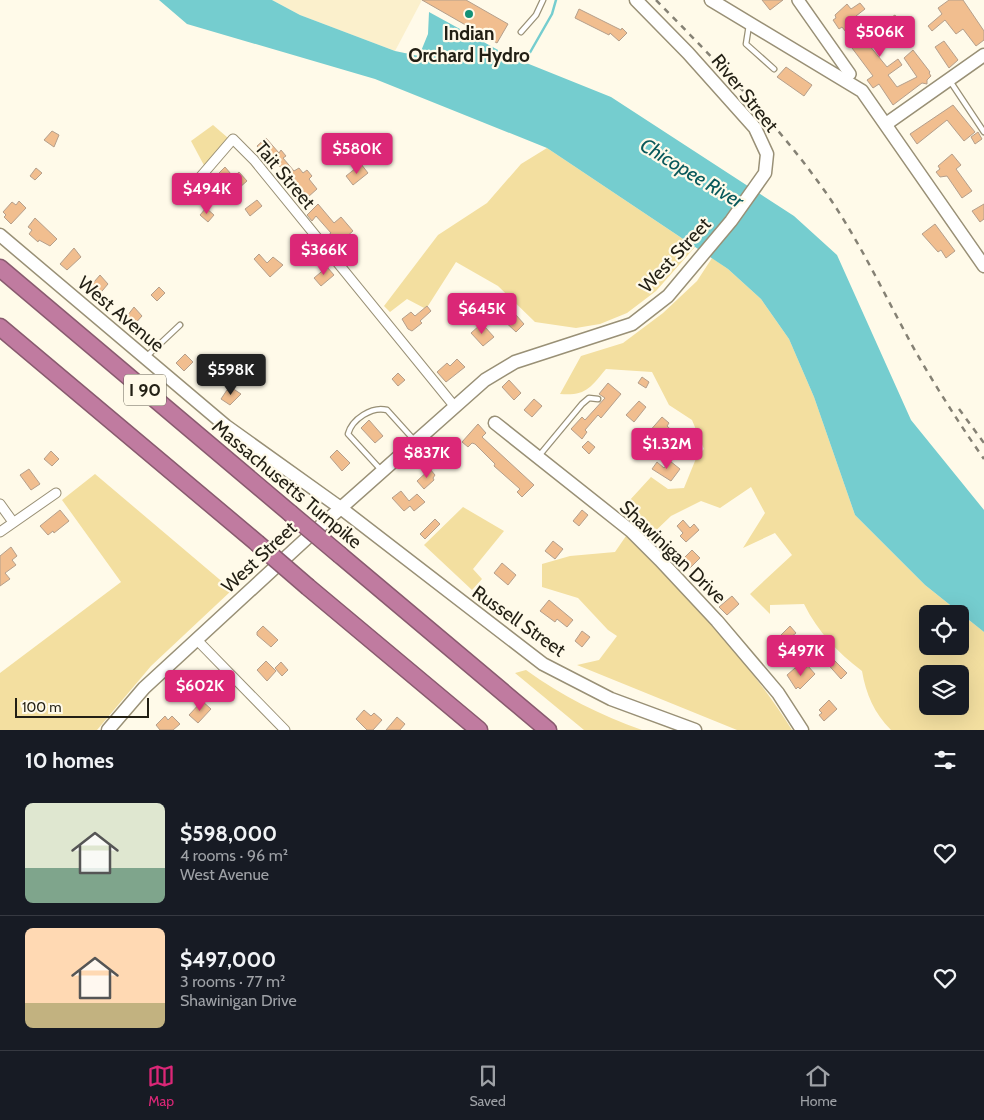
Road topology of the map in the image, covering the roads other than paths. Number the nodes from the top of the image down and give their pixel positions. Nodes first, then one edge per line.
1 (543, 0) edge
2 (636, 0) edge
3 (711, 0) edge
4 (798, 0) edge
5 (749, 24) junction
6 (521, 32) dead end
7 (984, 55) edge
8 (774, 69) dead end
9 (850, 74) dead end
10 (949, 80) junction
11 (886, 124) junction
12 (984, 132) edge
13 (184, 196) dead end
14 (731, 221) joint
15 (0, 235) edge
16 (984, 266) edge
17 (0, 268) edge
18 (180, 325) dead end
19 (0, 327) edge
20 (146, 358) junction
21 (598, 399) dead end
22 (455, 407) junction
23 (495, 423) dead end
24 (416, 442) junction
25 (538, 458) junction
26 (383, 472) junction
27 (56, 493) dead end
28 (0, 504) edge
29 (342, 509) junction
30 (13, 522) junction
31 (0, 532) edge
32 (197, 640) junction
33 (108, 730) edge
34 (285, 730) edge
35 (479, 730) edge
36 (548, 730) edge
37 (695, 730) edge
38 (802, 730) edge

1 - 6 lane
2 - 14 main road, River Street
3 - 5 main road
4 - 9 street
5 - 8 lane
5 - 11 main road
7 - 10 main road
10 - 11 main road
10 - 12 lane
11 - 16 main road
13 - 22 street, Tait Street
14 - 22 main road, West Street
15 - 20 main road, West Avenue
17 - 36 highway, Massachusetts Turnpike / I 90, bridge
18 - 20 lane
19 - 35 highway, I 90, bridge
20 - 29 main road, West Avenue
21 - 25 lane
22 - 24 main road, West Street
23 - 25 main road, Shawinigan Drive
24 - 26 main road, West Street
24 - 26 lane
25 - 38 main road, Shawinigan Drive
26 - 29 main road, West Street
27 - 30 street
28 - 30 street
29 - 32 main road, West Street
29 - 37 main road, Russell Street
30 - 31 street
32 - 33 main road, West Street
32 - 34 street

